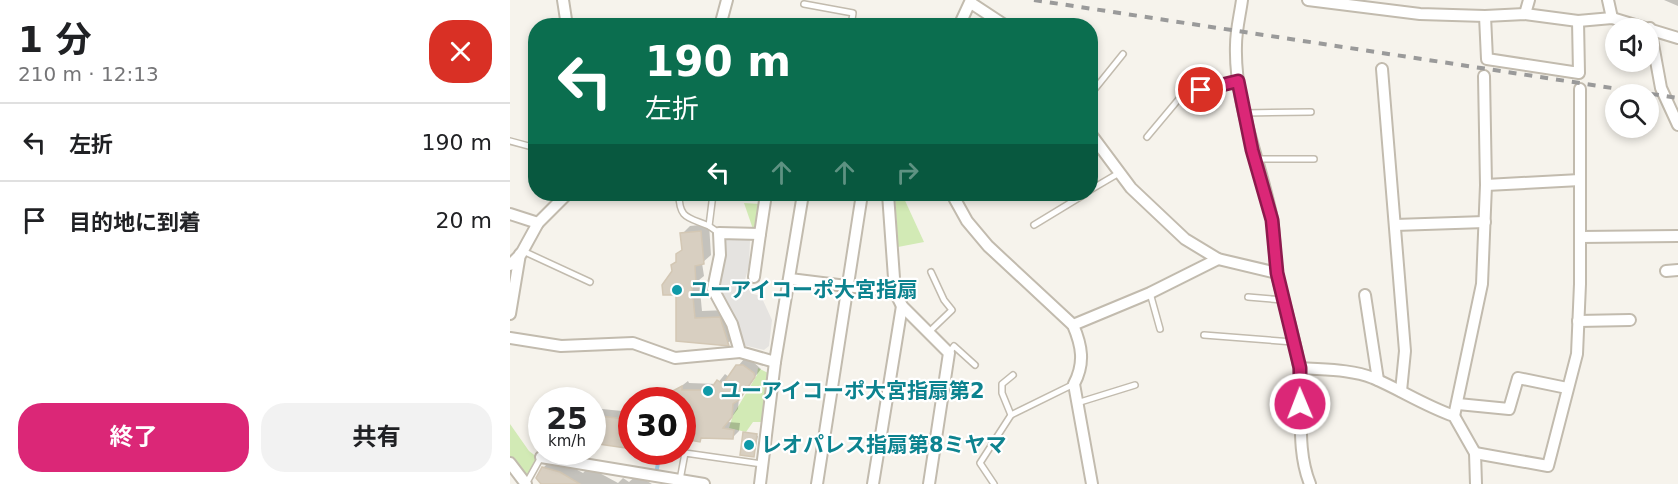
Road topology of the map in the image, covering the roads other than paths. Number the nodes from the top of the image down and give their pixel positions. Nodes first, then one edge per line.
1 (563, 0) edge
2 (727, 0) edge
3 (1242, 0) edge
4 (1308, 0) edge
5 (1529, 0) edge
6 (1608, 0) edge
7 (971, 2) edge
8 (804, 4) dead end
9 (1525, 14) junction
10 (1485, 16) junction
11 (566, 18) edge
12 (722, 18) edge
13 (852, 18) edge
14 (963, 18) edge
15 (994, 18) edge
16 (1612, 18) edge
17 (1605, 19) edge
18 (1578, 21) junction
19 (1659, 31) edge
20 (1678, 38) edge
21 (1123, 54) dead end
22 (1382, 69) dead end
23 (1657, 72) edge
24 (1484, 76) dead end
25 (1238, 81) junction
26 (1098, 85) edge
27 (1580, 89) dead end
28 (1311, 112) dead end
29 (1245, 113) junction
30 (1678, 125) edge
31 (1147, 137) dead end
32 (510, 141) edge
33 (1098, 144) edge
34 (528, 146) edge
35 (1256, 159) junction
36 (1314, 159) dead end
37 (1119, 173) junction
38 (1580, 180) junction
39 (1098, 185) edge
40 (1486, 185) junction
41 (560, 201) edge
42 (679, 201) edge
43 (712, 201) edge
44 (765, 201) edge
45 (802, 201) edge
46 (861, 201) edge
47 (888, 201) edge
48 (956, 201) edge
49 (1073, 201) edge
50 (510, 214) edge
51 (1485, 222) junction
52 (538, 224) junction
53 (1034, 225) dead end
54 (1395, 225) junction
55 (709, 226) junction
56 (719, 233) junction
57 (760, 234) junction
58 (1678, 236) edge
59 (1580, 237) junction
60 (521, 252) junction
61 (1218, 259) junction
62 (510, 265) edge
63 (1678, 270) edge
64 (1666, 271) dead end
65 (931, 272) dead end
66 (1277, 273) junction
67 (753, 277) dead end
68 (790, 279) junction
69 (590, 282) dead end
70 (847, 287) junction
71 (894, 292) junction
72 (1150, 292) junction
73 (1365, 295) dead end
74 (1248, 297) dead end
75 (1284, 301) junction
76 (902, 306) junction
77 (510, 314) edge
78 (1630, 320) dead end
79 (1578, 321) junction
80 (1073, 325) junction
81 (1160, 328) dead end
82 (929, 332) junction
83 (1204, 335) dead end
84 (510, 338) edge
85 (1295, 342) junction
86 (740, 352) junction
87 (949, 353) junction
88 (775, 362) junction
89 (975, 365) dead end
90 (1300, 368) junction
91 (1013, 375) dead end
92 (1378, 380) junction
93 (1074, 384) junction
94 (1135, 385) dead end
95 (1568, 388) junction
96 (1401, 390) junction
97 (1077, 403) junction
98 (1458, 404) junction
99 (1011, 415) junction
100 (1454, 416) junction
101 (1475, 453) junction
102 (510, 464) edge
103 (762, 464) junction
104 (537, 465) edge
105 (589, 465) edge
106 (680, 480) junction
107 (526, 484) edge
108 (704, 484) edge
109 (760, 484) edge
110 (817, 484) edge
111 (873, 484) edge
112 (929, 484) edge
113 (994, 484) edge
114 (1092, 484) edge
115 (1310, 484) edge
116 (1476, 484) edge

1 - 11 street
2 - 12 street
3 - 25 street
4 - 10 street
5 - 9 street
6 - 16 street
7 - 14 street
7 - 15 street
8 - 13 lane
9 - 10 street
9 - 18 street
10 - 18 street
17 - 18 street
19 - 20 street
21 - 26 lane
22 - 54 street
23 - 30 street
24 - 40 street
25 - 29 street
25 - 31 lane
27 - 38 street
28 - 29 lane
29 - 35 street
32 - 34 lane
33 - 37 street
35 - 36 lane
35 - 66 street
37 - 39 lane
37 - 61 street
38 - 40 street
38 - 59 street
40 - 51 street
41 - 52 street
42 - 55 lane
43 - 55 lane
44 - 57 street
45 - 68 street
46 - 70 street
47 - 71 street
48 - 80 street
49 - 53 lane
50 - 52 street
51 - 54 street
51 - 98 street
52 - 60 street
54 - 96 street
55 - 56 lane
56 - 57 street
56 - 86 street
57 - 67 street
58 - 59 street
59 - 79 street
60 - 62 street
60 - 69 lane
60 - 77 street
61 - 66 street
61 - 72 street
63 - 64 street
65 - 82 lane
66 - 75 street
68 - 70 street
68 - 88 street
70 - 71 street
70 - 110 street
71 - 76 street
72 - 80 street
72 - 81 lane
73 - 92 street
74 - 75 lane
75 - 85 street
76 - 82 street
76 - 111 street
78 - 79 street
79 - 95 street
80 - 93 street
82 - 87 street
83 - 85 lane
84 - 86 street
85 - 90 street
86 - 88 street
87 - 89 lane
87 - 112 street
88 - 103 street
90 - 92 street
90 - 115 street
91 - 99 lane
92 - 96 street
93 - 97 street
93 - 99 lane
94 - 97 lane
95 - 98 street
95 - 101 street
96 - 100 street
97 - 114 street
98 - 100 street
99 - 113 lane
100 - 101 street
101 - 116 street
102 - 107 street
103 - 106 lane
103 - 109 street
104 - 107 lane
105 - 106 street
106 - 108 street

